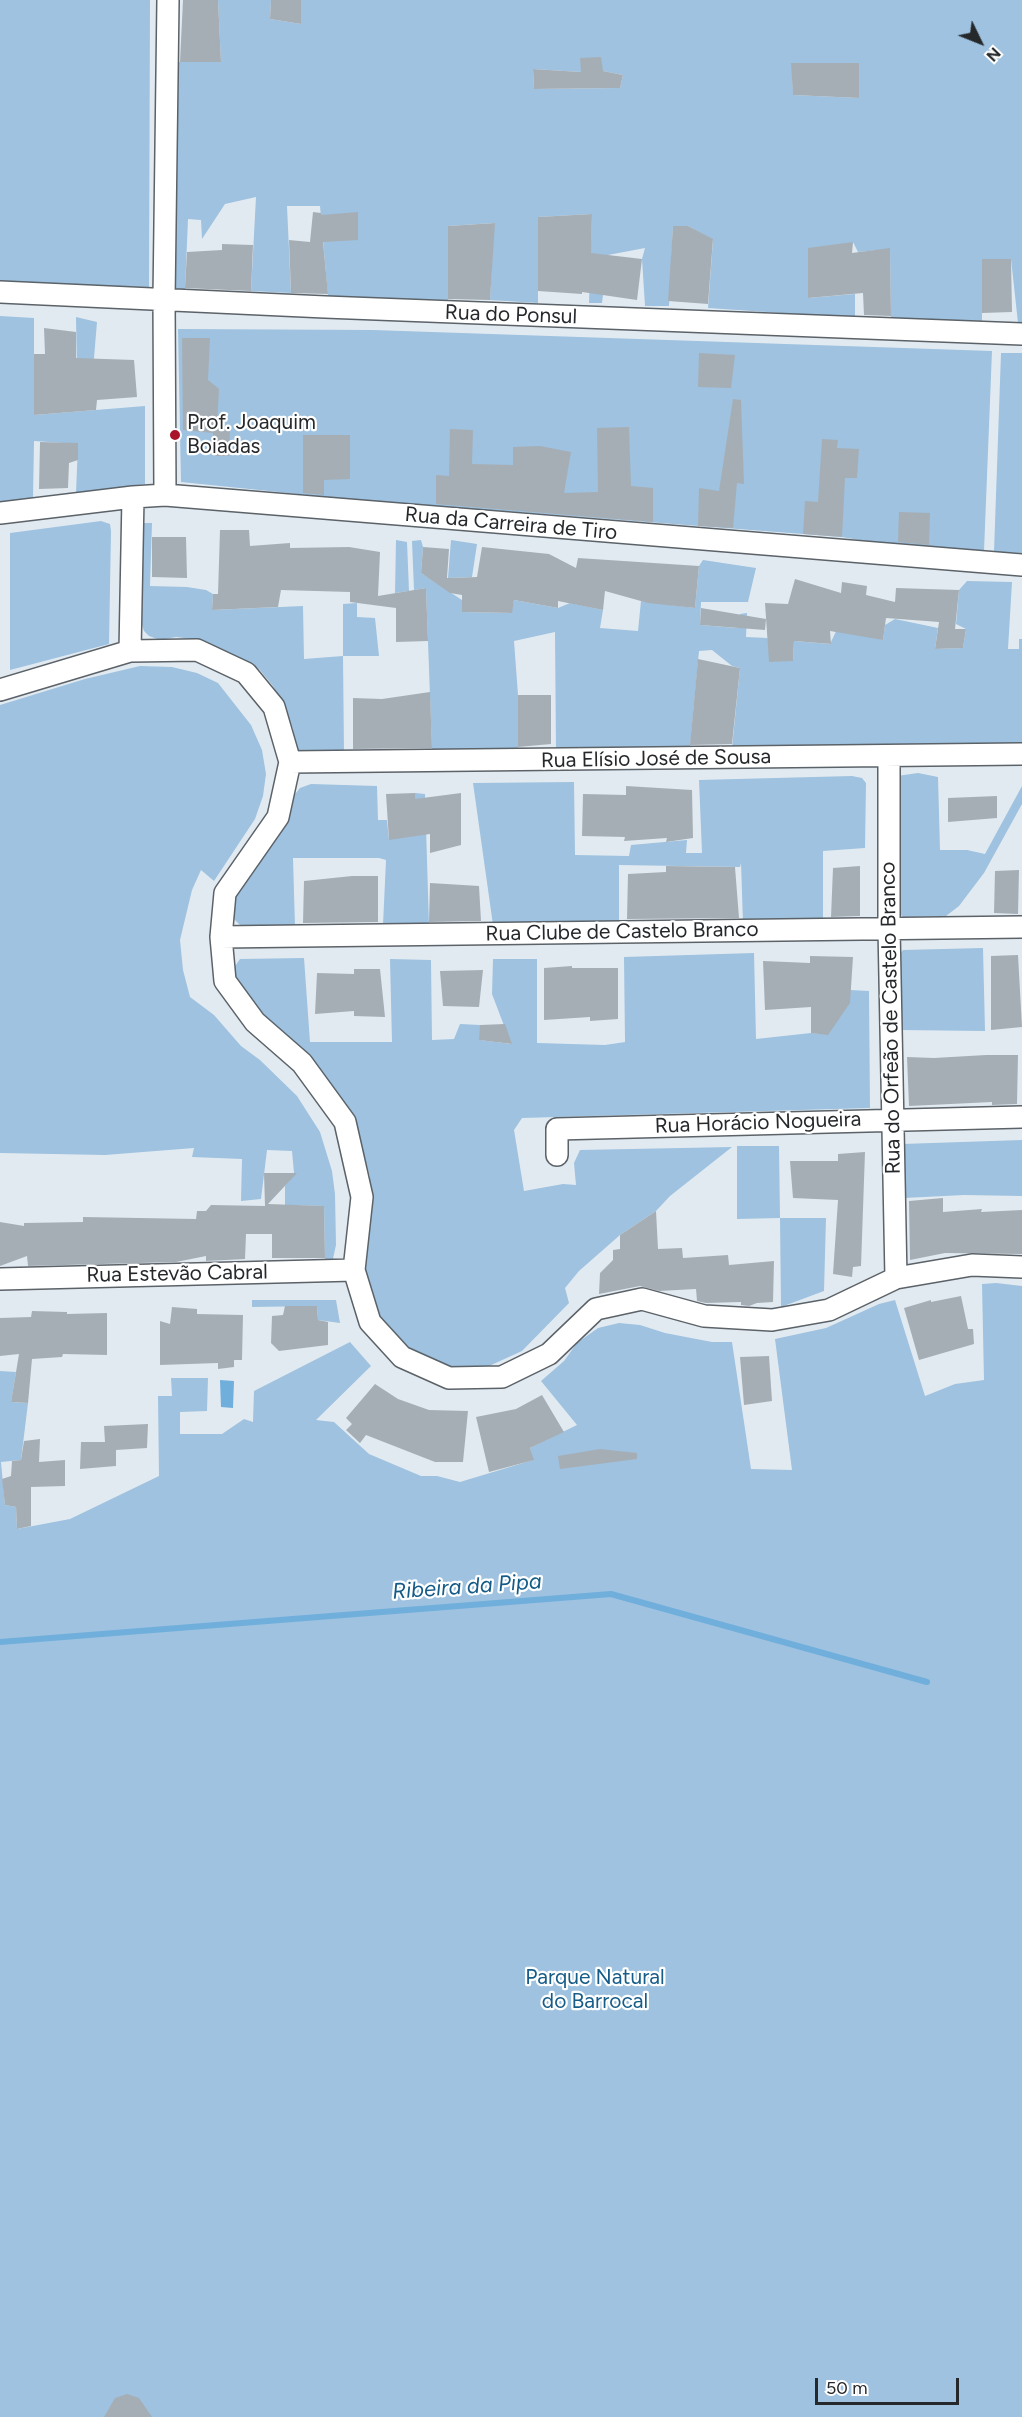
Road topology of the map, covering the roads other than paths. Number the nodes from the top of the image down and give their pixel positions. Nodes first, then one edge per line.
1 (168, 0) edge
2 (0, 292) edge
3 (164, 299) junction
4 (1022, 334) edge
5 (165, 495) junction
6 (133, 497) junction
7 (0, 513) edge
8 (1022, 565) edge
9 (130, 651) junction
10 (0, 690) edge
11 (1022, 754) edge
12 (889, 757) junction
13 (290, 762) junction
14 (1022, 927) edge
15 (889, 928) junction
16 (222, 937) junction
17 (1022, 1117) edge
18 (893, 1119) junction
19 (557, 1155) dead end
20 (1022, 1267) edge
21 (354, 1270) junction
22 (896, 1278) junction
23 (0, 1279) edge

1 - 3 street
2 - 3 street, Rua do Ponsul
3 - 4 street, Rua do Ponsul
3 - 5 street
5 - 6 street, Rua da Carreira de Tiro
5 - 8 street, Rua da Carreira de Tiro
6 - 7 street, Rua da Carreira de Tiro
6 - 9 street
9 - 10 street
9 - 13 street
11 - 12 street, Rua Elísio José de Sousa
12 - 13 street, Rua Elísio José de Sousa
12 - 15 street, Rua do Orfeão de Castelo Branco
13 - 16 street
14 - 15 street, Rua Clube de Castelo Branco
15 - 16 street, Rua Clube de Castelo Branco
15 - 18 street, Rua do Orfeão de Castelo Branco
16 - 21 street
17 - 18 street, Rua Horácio Nogueira
18 - 19 street, Rua Horácio Nogueira
18 - 22 street, Rua do Orfeão de Castelo Branco
20 - 22 street
21 - 22 street
21 - 23 street, Rua Estevão Cabral

